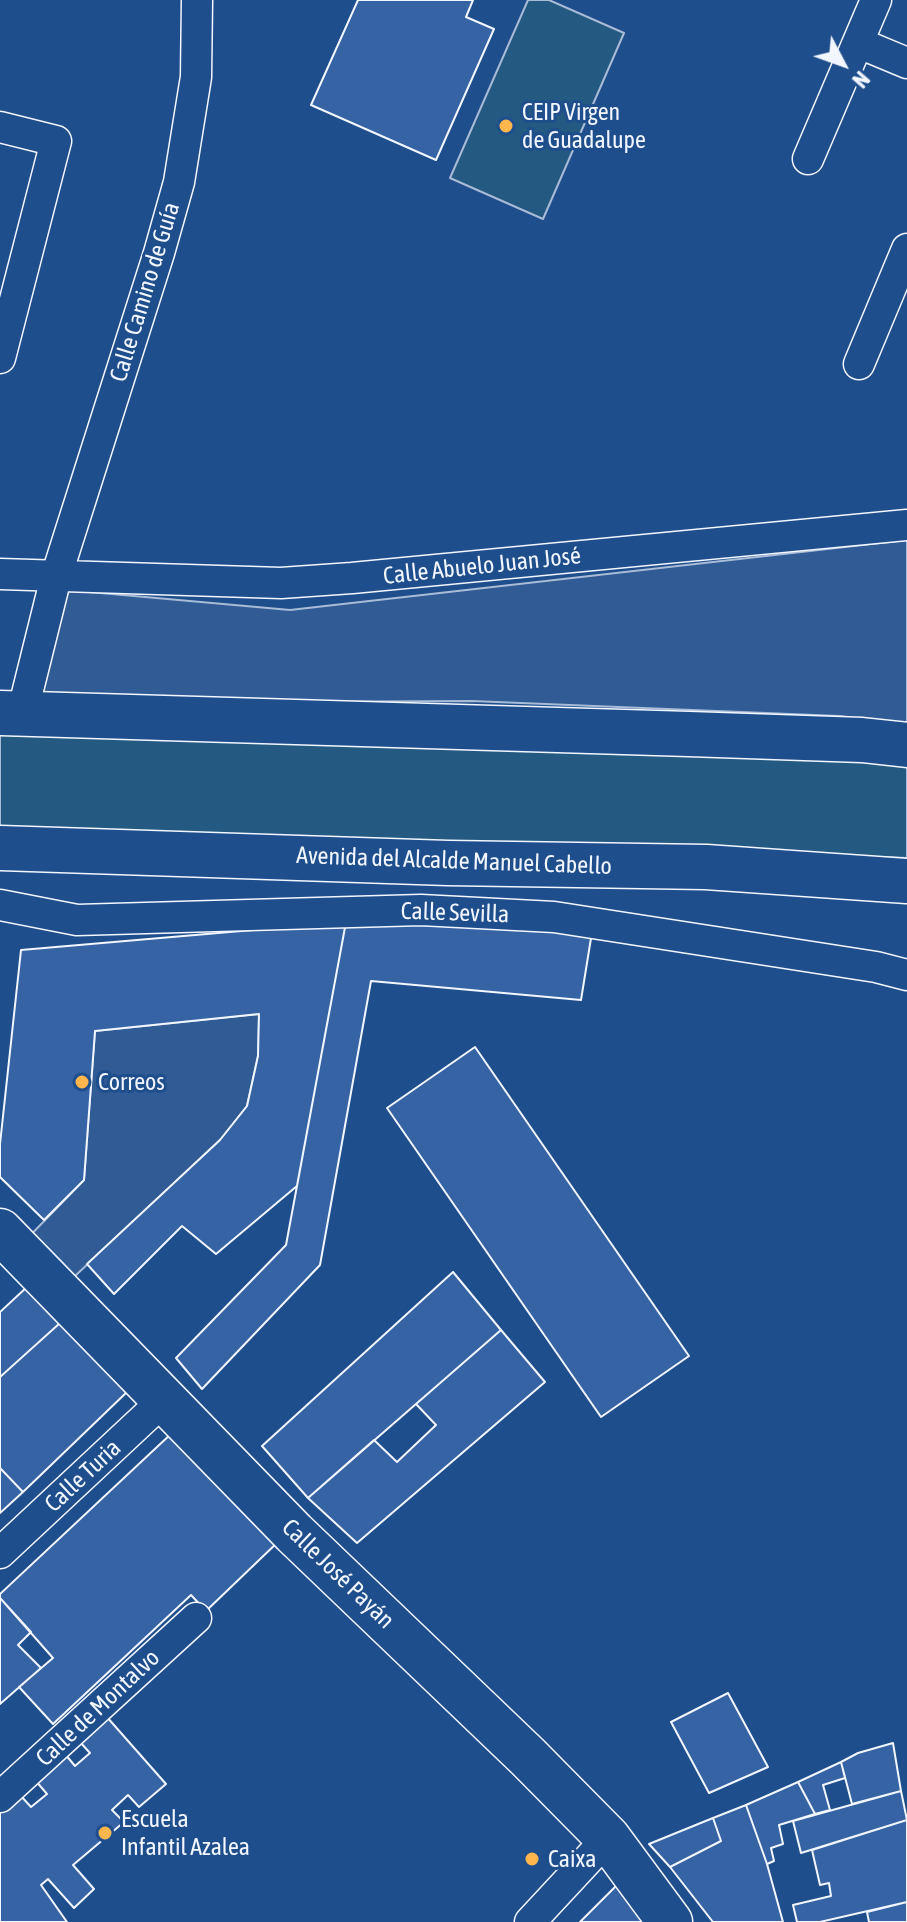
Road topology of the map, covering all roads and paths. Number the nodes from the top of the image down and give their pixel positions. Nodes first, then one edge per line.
1 (197, 0) edge
2 (876, 0) edge
3 (859, 43) junction
4 (907, 63) edge
5 (0, 127) edge
6 (808, 159) dead end
7 (907, 249) edge
8 (0, 358) edge
9 (859, 364) dead end
10 (907, 525) edge
11 (0, 574) edge
12 (56, 577) junction
13 (11, 714) edge
14 (907, 745) edge
15 (0, 848) edge
16 (907, 881) edge
17 (0, 905) edge
18 (907, 975) edge
19 (0, 1231) edge
20 (165, 1399) junction
21 (0, 1553) edge
22 (196, 1618) dead end
23 (4, 1784) edge
24 (608, 1838) junction
25 (530, 1922) edge
26 (670, 1922) edge

1 - 12 street, Calle Camino de Guía
2 - 3 street
3 - 4 street
3 - 6 street
5 - 8 street
7 - 9 street
10 - 12 street, Calle Abuelo Juan José
11 - 12 street, Calle Abuelo Juan José
12 - 13 street, Calle Camino de Guía
13 - 14 main road
15 - 16 main road, Avenida del Alcalde Manuel Cabello
17 - 18 street, Calle Sevilla
19 - 20 main road, Calle José Payán
20 - 21 street, Calle Turia
20 - 24 main road, Calle José Payán
22 - 23 street, Calle de Montalvo
24 - 25 street
24 - 26 main road, Calle José Payán

